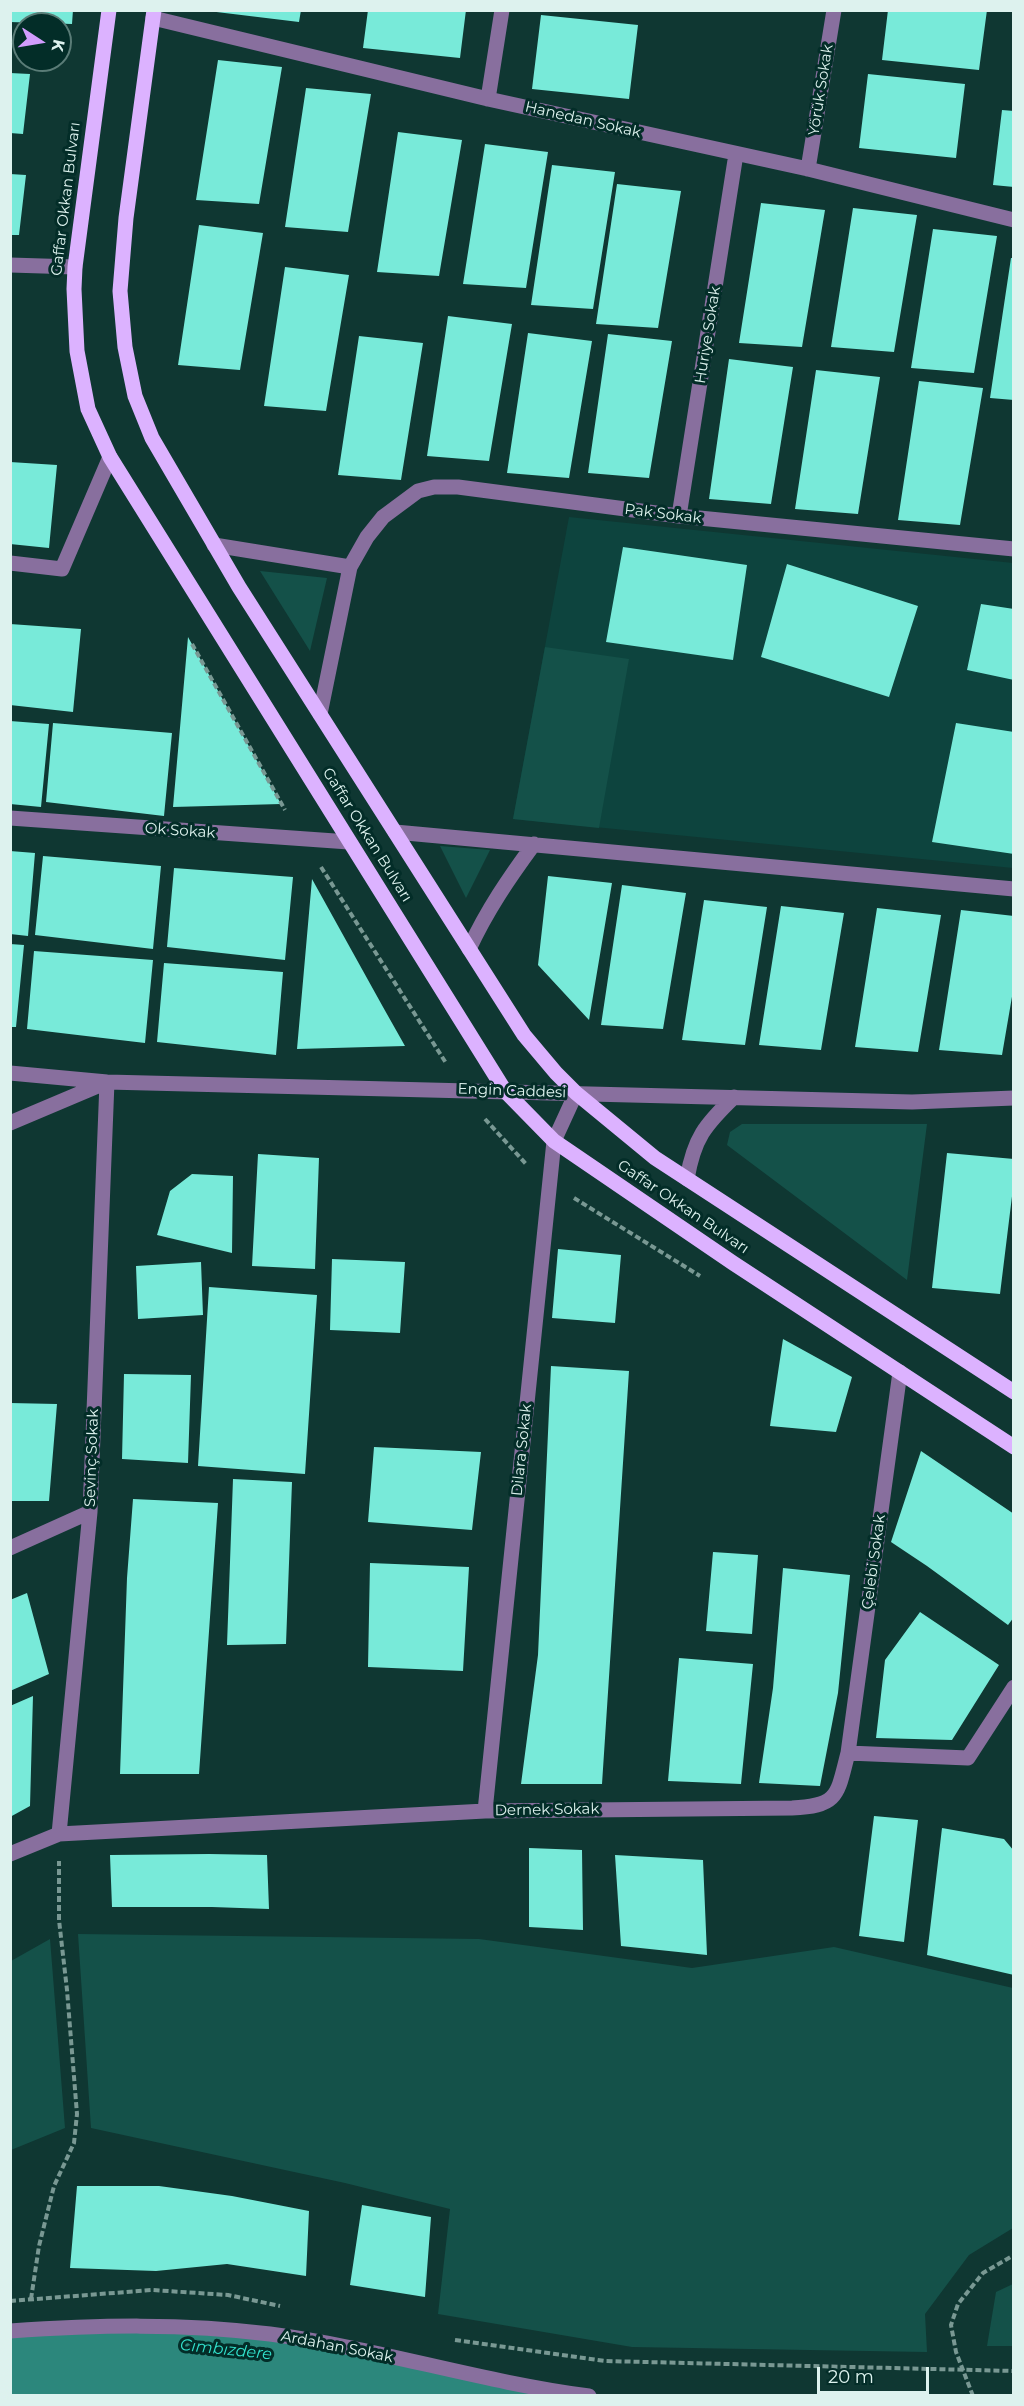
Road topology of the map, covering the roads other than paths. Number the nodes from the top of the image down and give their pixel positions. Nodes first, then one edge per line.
1 (109, 10) edge
2 (502, 10) edge
3 (834, 10) edge
4 (153, 14) edge
5 (488, 99) junction
6 (736, 154) junction
7 (808, 169) junction
8 (1014, 220) edge
9 (10, 265) edge
10 (75, 267) junction
11 (110, 457) junction
12 (679, 516) junction
13 (214, 545) junction
14 (1014, 549) edge
15 (10, 563) edge
16 (350, 567) junction
17 (320, 714) junction
18 (10, 818) edge
19 (395, 832) junction
20 (349, 842) junction
21 (534, 844) junction
22 (1014, 889) edge
23 (469, 949) junction
24 (10, 1073) edge
25 (107, 1082) junction
26 (505, 1091) junction
27 (576, 1093) junction
28 (734, 1097) junction
29 (1014, 1098) edge
30 (10, 1123) edge
31 (554, 1141) junction
32 (687, 1179) junction
33 (900, 1372) junction
34 (1014, 1392) edge
35 (1014, 1447) edge
36 (90, 1512) junction
37 (10, 1548) edge
38 (1014, 1687) edge
39 (848, 1753) junction
40 (485, 1811) junction
41 (59, 1834) junction
42 (10, 1854) edge
43 (10, 2331) edge
44 (588, 2396) edge

1 - 10 main road, Gaffar Okkan Bulvarı
2 - 5 street
3 - 7 street, Yörük Sokak
4 - 5 street, Hanedan Sokak
4 - 13 main road, Gaffar Okkan Bulvarı
5 - 6 street, Hanedan Sokak
6 - 7 street, Hanedan Sokak
6 - 12 street, Huriye Sokak
7 - 8 street, Hanedan Sokak
9 - 10 street
10 - 11 main road, Gaffar Okkan Bulvarı
11 - 15 street
11 - 20 main road, Gaffar Okkan Bulvarı
12 - 14 street, Pak Sokak
12 - 16 street, Pak Sokak
13 - 16 street
13 - 17 main road, Gaffar Okkan Bulvarı
16 - 17 street, Pak Sokak
17 - 19 main road, Gaffar Okkan Bulvarı
18 - 20 street, Ok Sokak
19 - 21 street
19 - 23 main road, Gaffar Okkan Bulvarı
20 - 26 main road, Gaffar Okkan Bulvarı
21 - 22 street
21 - 23 street
23 - 27 main road, Gaffar Okkan Bulvarı
24 - 25 street, Engin Caddesi
25 - 26 street, Engin Caddesi
25 - 30 street
25 - 36 street, Sevinç Sokak
26 - 27 street, Engin Caddesi
26 - 31 main road, Gaffar Okkan Bulvarı
27 - 28 street, Engin Caddesi
27 - 31 street, Dilara Sokak
27 - 32 main road, Gaffar Okkan Bulvarı
28 - 29 street, Engin Caddesi
28 - 32 street
31 - 33 main road, Gaffar Okkan Bulvarı
31 - 40 street, Dilara Sokak
32 - 34 main road, Gaffar Okkan Bulvarı
33 - 35 main road, Gaffar Okkan Bulvarı
33 - 39 street, Çelebi Sokak
36 - 37 street
36 - 41 street, Sevinç Sokak
38 - 39 street
39 - 40 street, Dernek Sokak
40 - 41 street, Dernek Sokak
41 - 42 street, Dernek Sokak
43 - 44 street, Ardahan Sokak

